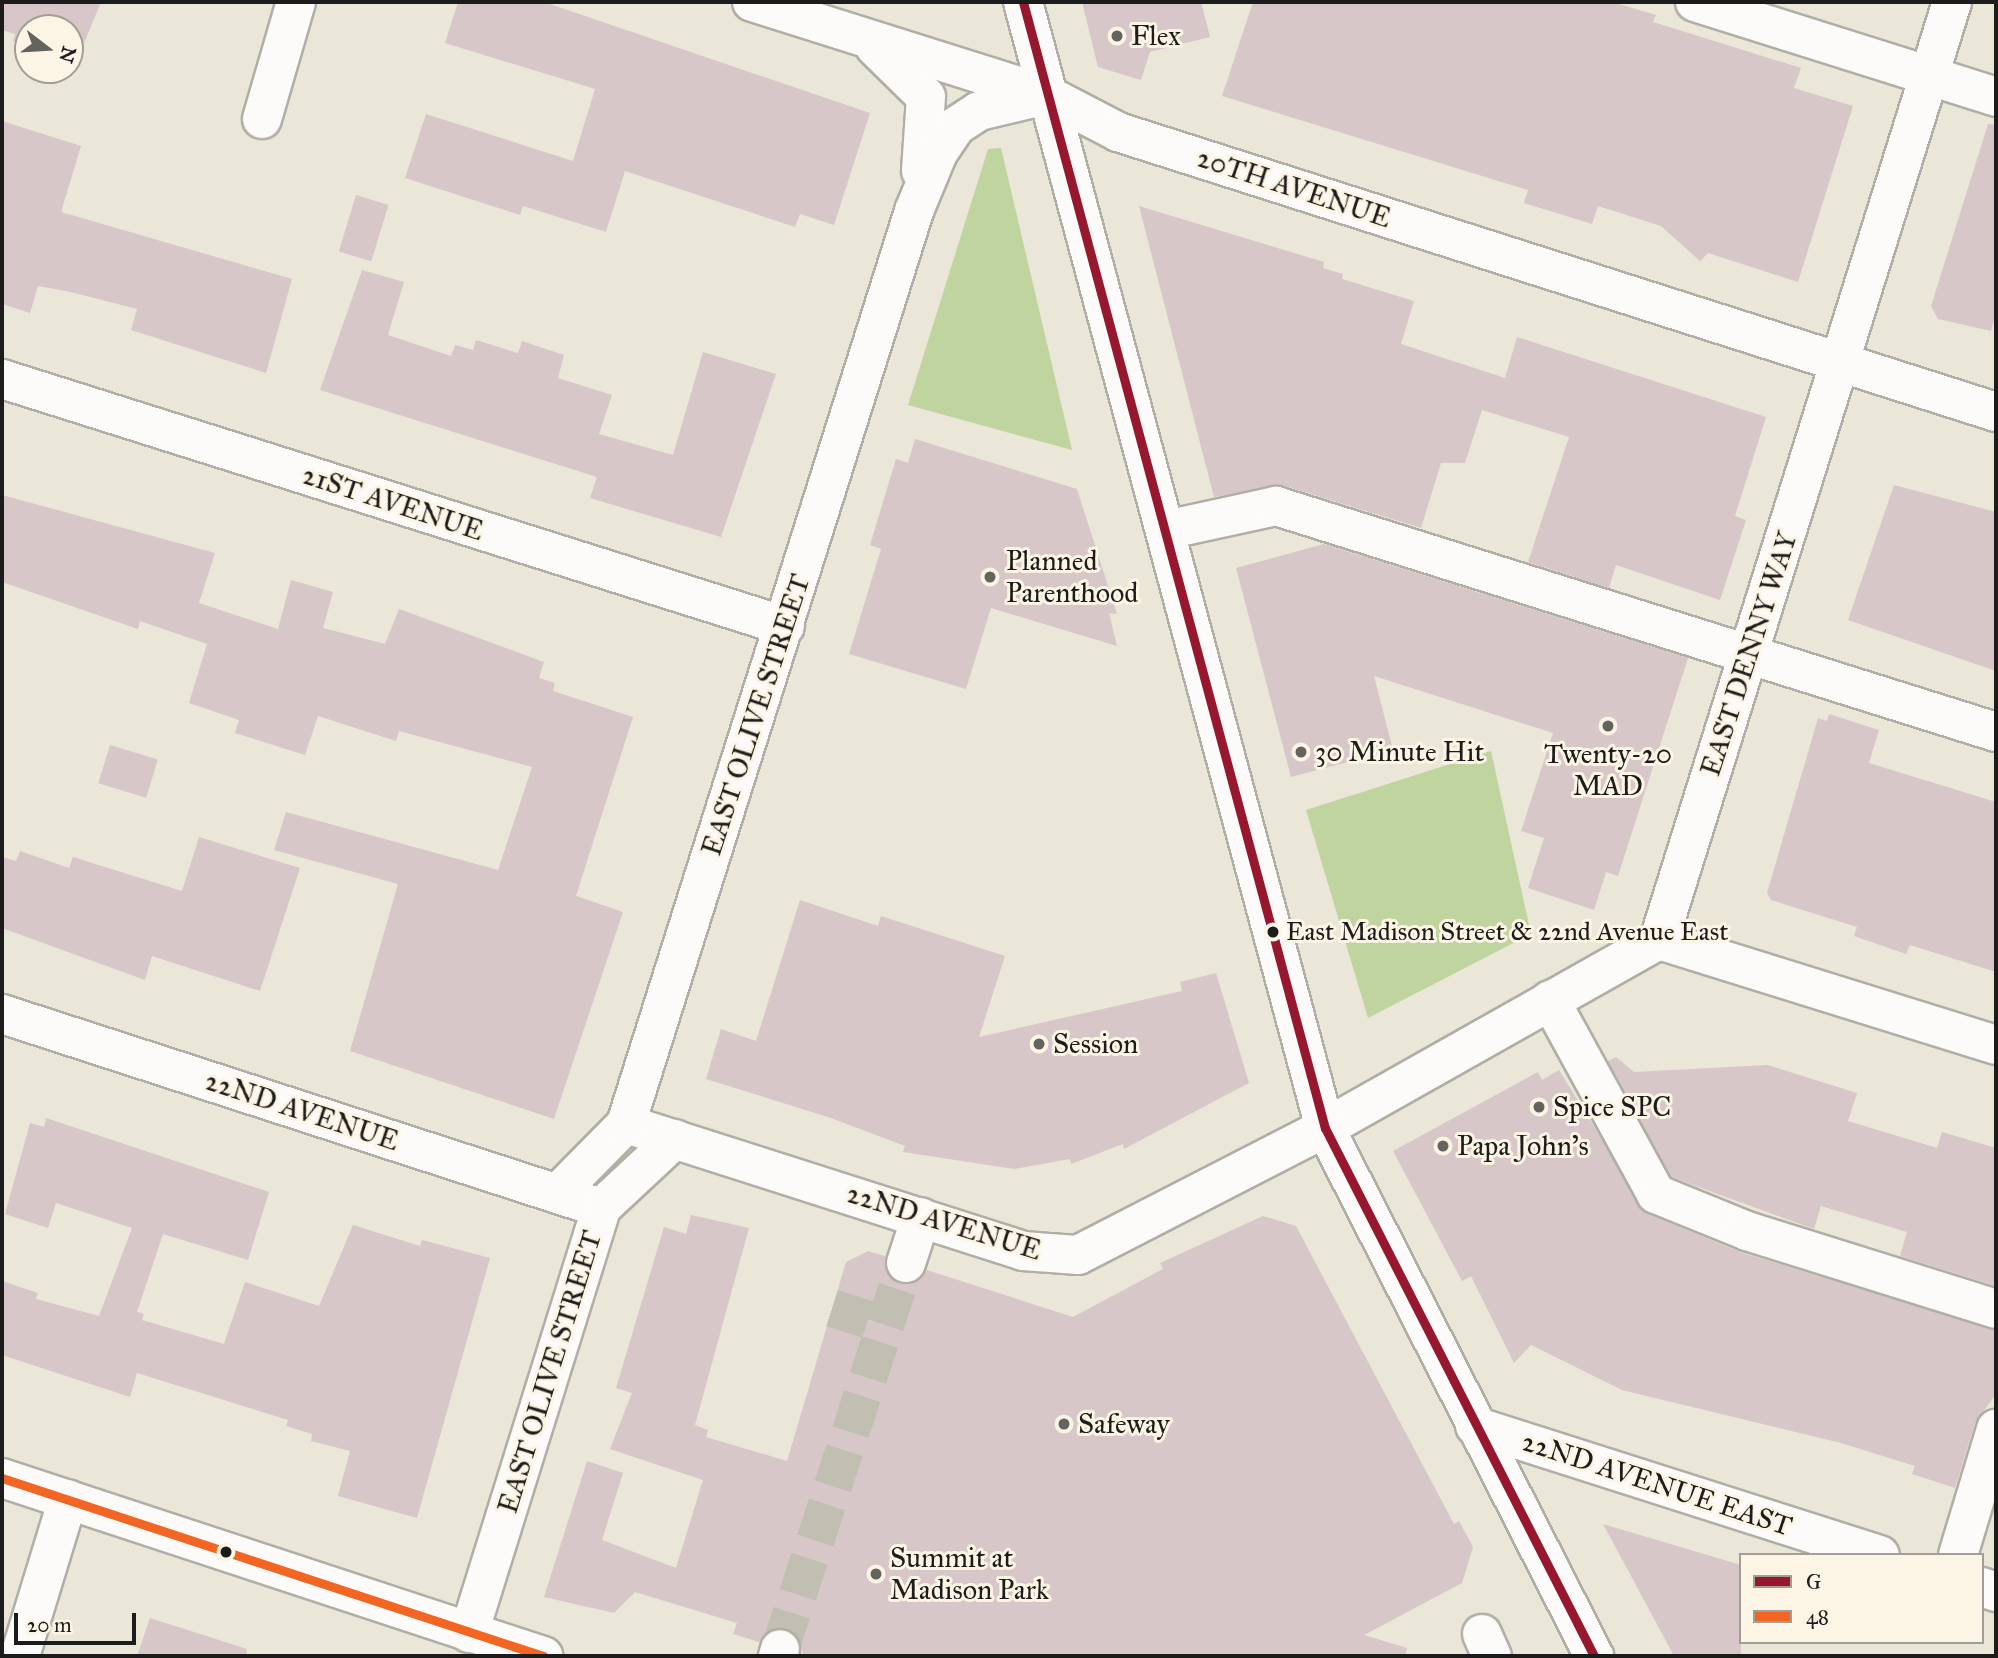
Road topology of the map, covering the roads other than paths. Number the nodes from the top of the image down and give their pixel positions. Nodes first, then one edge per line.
1 (296, 2) edge
2 (752, 2) edge
3 (1023, 2) edge
4 (1695, 2) edge
5 (1952, 2) edge
6 (861, 25) edge
7 (975, 72) junction
8 (1929, 76) junction
9 (1047, 95) junction
10 (1996, 97) edge
11 (928, 114) junction
12 (262, 119) dead end
13 (914, 211) junction
14 (1841, 362) junction
15 (2, 379) edge
16 (1996, 412) edge
17 (1166, 530) junction
18 (785, 626) junction
19 (1750, 652) junction
20 (1996, 732) edge
21 (1659, 940) junction
22 (1550, 1000) junction
23 (2, 1014) edge
24 (1996, 1045) edge
25 (626, 1124) junction
26 (1325, 1128) junction
27 (675, 1139) junction
28 (558, 1194) junction
29 (601, 1208) junction
30 (921, 1217) junction
31 (906, 1263) tunnel mouth
32 (1996, 1309) edge
33 (1475, 1426) junction
34 (1996, 1429) edge
35 (2, 1478) edge
36 (68, 1499) junction
37 (1874, 1553) edge
38 (1959, 1553) edge
39 (469, 1633) junction
40 (20, 1656) edge
41 (543, 1656) edge
42 (1594, 1656) edge

1 - 12 street
2 - 6 street, 20TH AVENUE
3 - 9 street
4 - 8 street
5 - 8 street, EAST DENNY WAY
6 - 7 street, 20TH AVENUE
6 - 11 street
7 - 9 street, 20TH AVENUE
7 - 11 street, EAST OLIVE STREET
8 - 10 street
8 - 14 street, EAST DENNY WAY
9 - 13 street, EAST OLIVE STREET
9 - 14 street, 20TH AVENUE
9 - 17 street
11 - 13 street, EAST OLIVE STREET
13 - 18 street, EAST OLIVE STREET
14 - 16 street, 20TH AVENUE
14 - 19 street, EAST DENNY WAY
15 - 18 street, 21ST AVENUE
17 - 19 street
17 - 26 street
18 - 25 street, EAST OLIVE STREET
19 - 20 street
19 - 21 street, EAST DENNY WAY
21 - 22 street
21 - 24 street
22 - 26 street
22 - 32 street
23 - 28 street, 22ND AVENUE
25 - 27 street, 22ND AVENUE
25 - 28 street, EAST OLIVE STREET
26 - 30 street, 22ND AVENUE
26 - 33 street
27 - 29 street, EAST OLIVE STREET
27 - 30 street, 22ND AVENUE
28 - 29 street, 22ND AVENUE
29 - 39 street, EAST OLIVE STREET
30 - 31 street
33 - 37 street, 22ND AVENUE EAST
33 - 42 street
34 - 38 street
35 - 36 street
36 - 39 street
36 - 40 street
39 - 41 street

